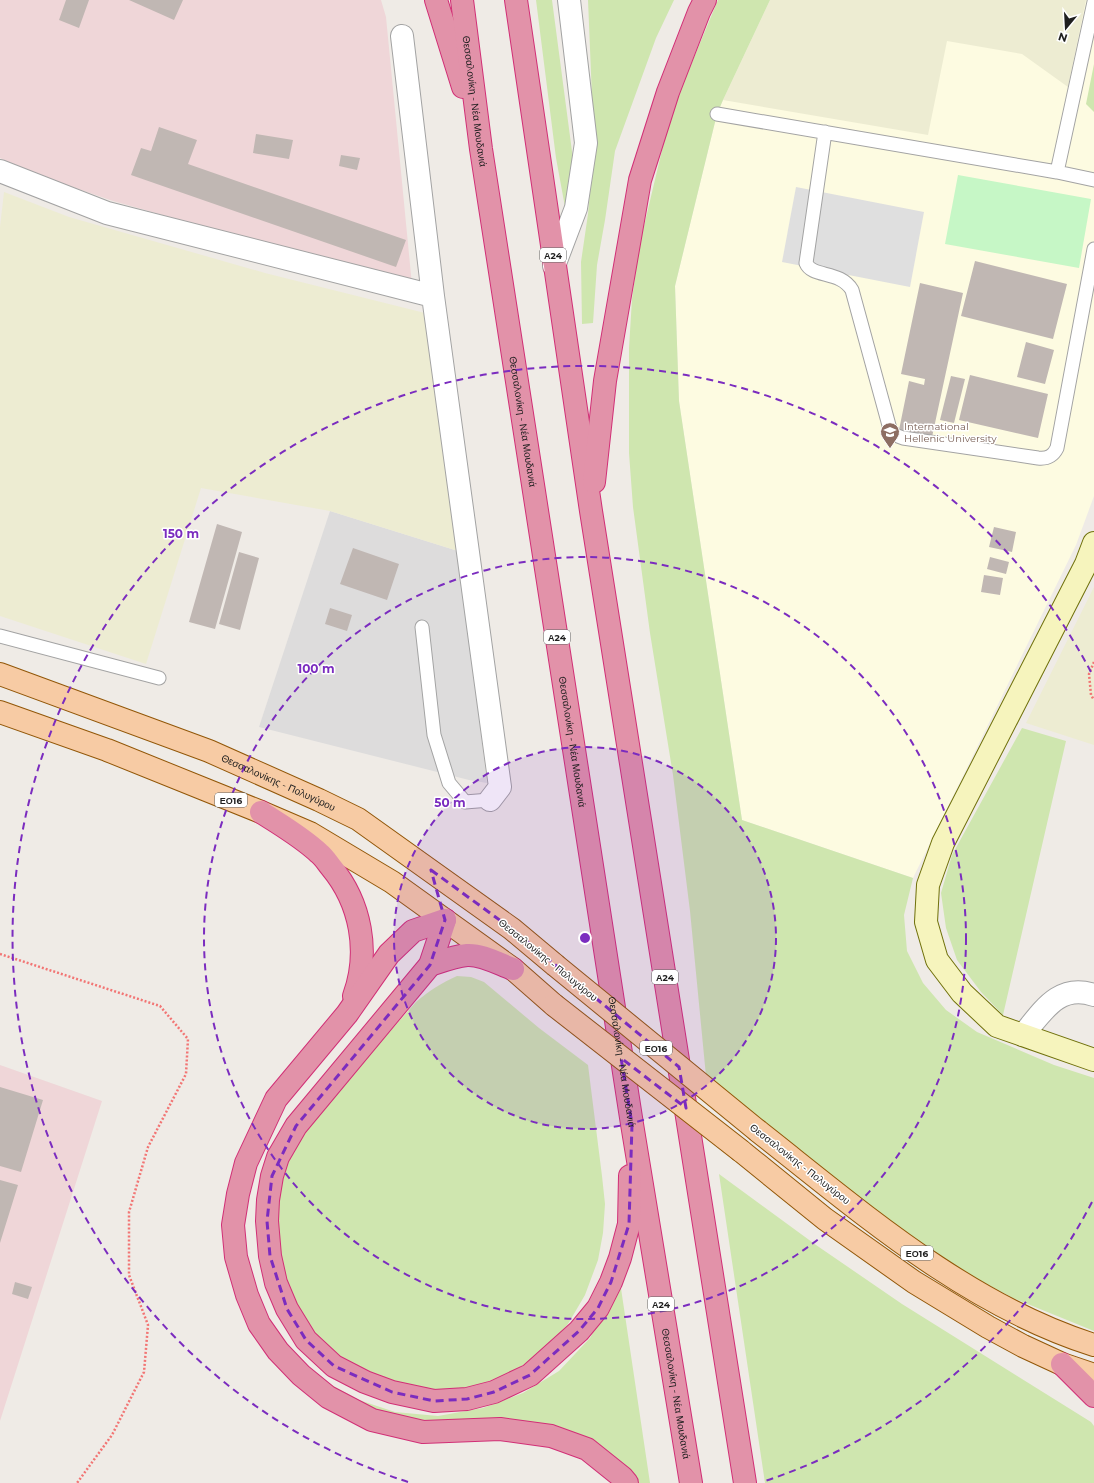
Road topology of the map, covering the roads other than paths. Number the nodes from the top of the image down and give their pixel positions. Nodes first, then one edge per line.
1 (436, 0) edge
2 (462, 0) edge
3 (516, 0) edge
4 (568, 0) edge
5 (705, 0) edge
6 (1094, 2) edge
7 (402, 36) dead end
8 (717, 114) dead end
9 (825, 132) junction
10 (482, 149) junction
11 (0, 171) edge
12 (1057, 172) junction
13 (1094, 180) edge
14 (1094, 249) edge
15 (554, 266) junction
16 (433, 296) junction
17 (591, 511) junction
18 (1094, 543) edge
19 (422, 627) dead end
20 (0, 636) edge
21 (0, 674) edge
22 (160, 678) dead end
23 (0, 712) edge
24 (490, 800) joint
25 (261, 812) junction
26 (431, 870) junction
27 (445, 920) junction
28 (512, 929) junction
29 (430, 965) junction
30 (513, 969) junction
31 (1094, 994) edge
32 (347, 1014) junction
33 (1023, 1034) junction
34 (1094, 1060) edge
35 (632, 1124) junction
36 (1094, 1345) edge
37 (1062, 1364) junction
38 (1094, 1375) edge
39 (1094, 1396) edge
40 (739, 1443) junction
41 (626, 1483) edge
42 (691, 1483) edge
43 (745, 1483) edge
44 (753, 1483) edge

1 - 10 highway
2 - 10 highway, Θεσσαλονίκη - Νέα Μουδανιά / Α24
3 - 15 highway, Α24
4 - 15 street
5 - 17 highway
6 - 12 lane
7 - 16 street
8 - 9 lane
9 - 12 lane
9 - 14 lane
10 - 35 highway, Θεσσαλονίκη - Νέα Μουδανιά / Α24
11 - 16 street
12 - 13 lane
15 - 17 highway, Α24
16 - 24 street
17 - 40 highway, Α24
18 - 33 street
19 - 24 lane
20 - 22 lane
21 - 26 main road, Θεσσαλονίκης - Πολυγύρου / ΕΟ16
23 - 25 main road, ΕΟ16
25 - 27 main road, ΕΟ16
25 - 32 highway
26 - 27 main road
26 - 28 main road, Θεσσαλονίκης - Πολυγύρου / ΕΟ16
27 - 28 main road
27 - 29 highway
27 - 30 main road, ΕΟ16
27 - 32 highway
28 - 36 main road, Θεσσαλονίκης - Πολυγύρου / ΕΟ16, bridge
29 - 30 highway
29 - 35 highway
30 - 37 main road, ΕΟ16, bridge
31 - 33 street
32 - 41 highway
33 - 34 street
35 - 42 highway, Θεσσαλονίκη - Νέα Μουδανιά / Α24
37 - 38 main road, ΕΟ16
37 - 39 highway
40 - 43 highway, Α24
40 - 44 highway

